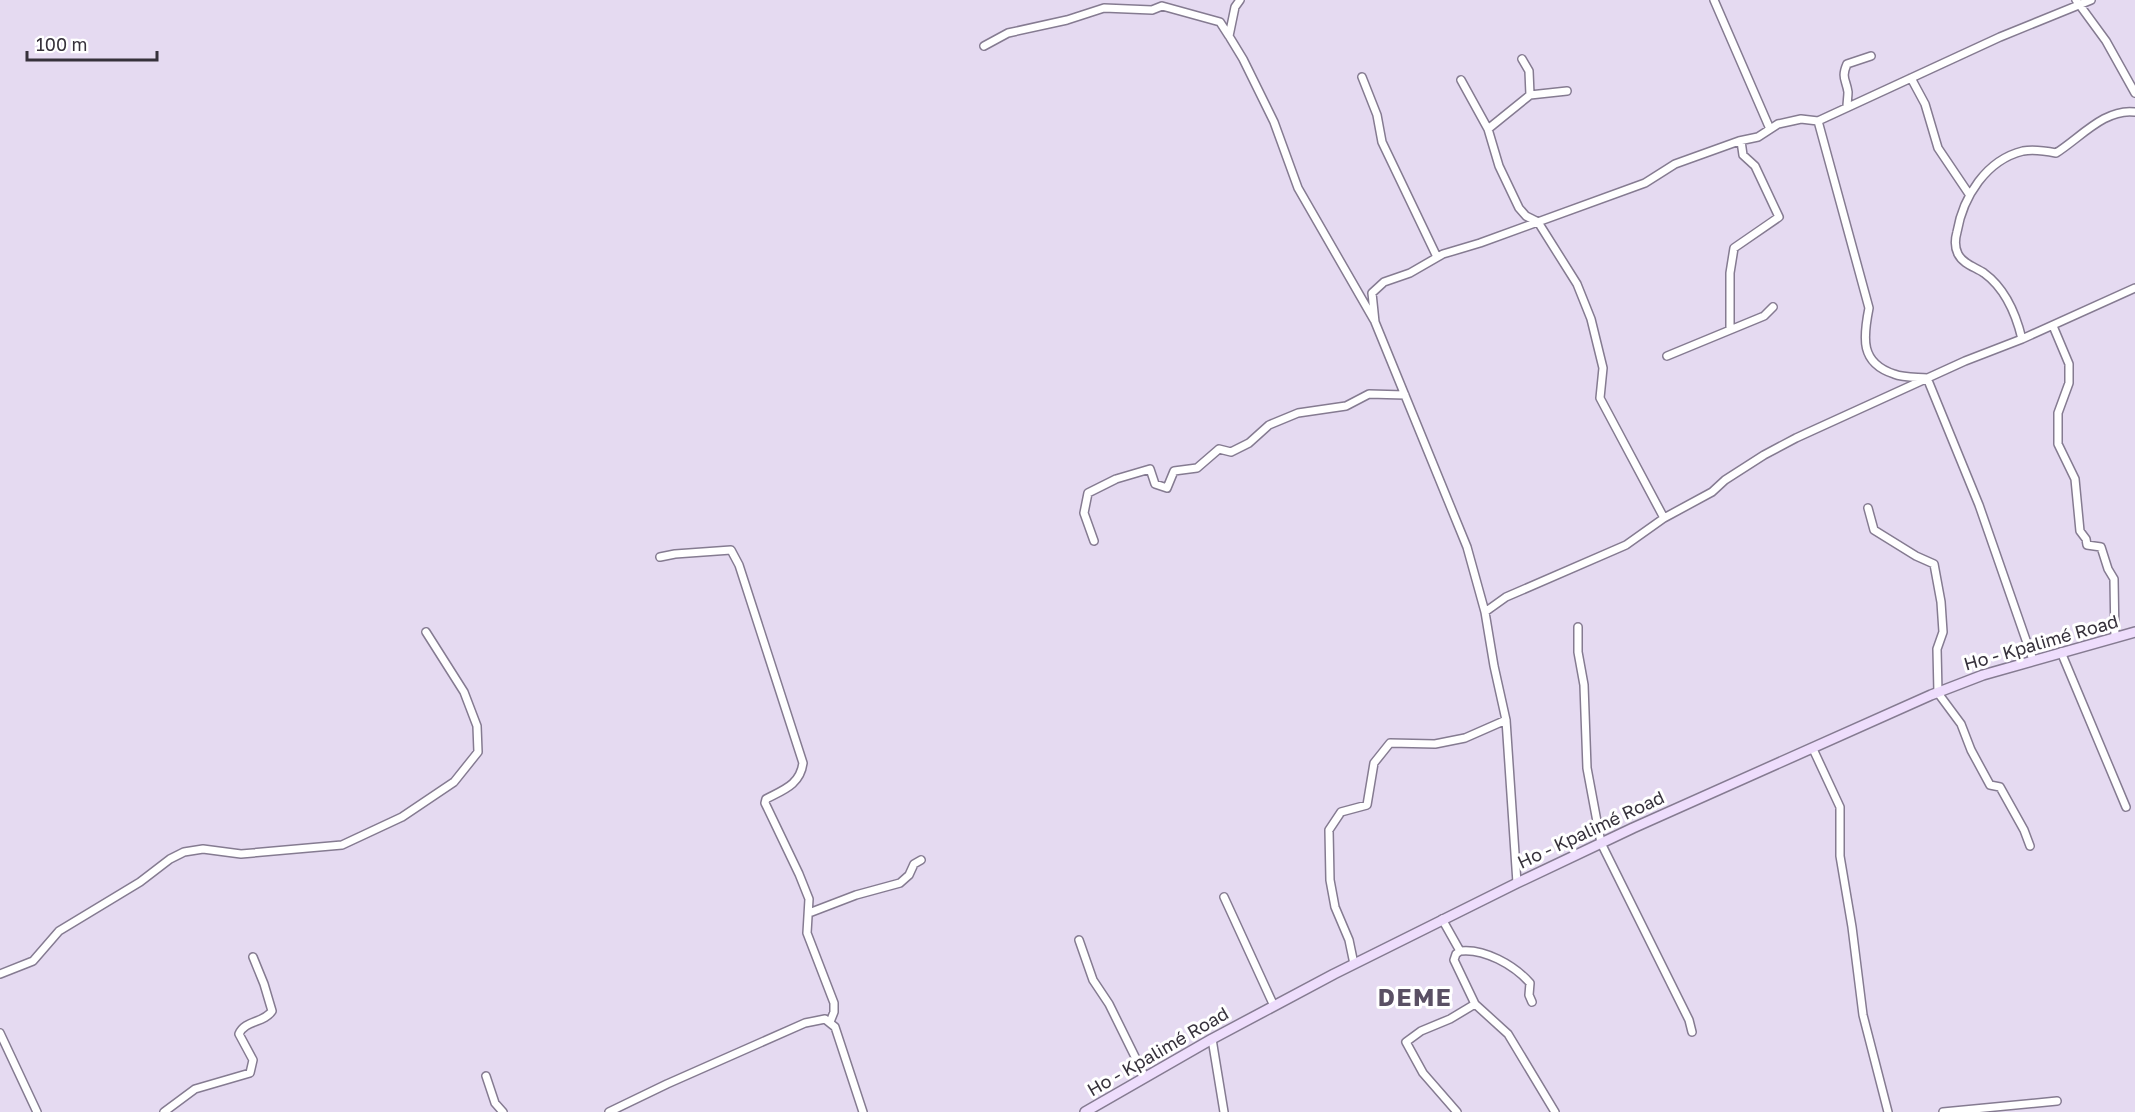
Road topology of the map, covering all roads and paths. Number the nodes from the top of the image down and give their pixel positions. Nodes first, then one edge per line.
1 (1240, 0) edge
2 (1714, 0) edge
3 (2091, 0) edge
4 (2078, 3) edge
5 (1229, 36) junction
6 (984, 46) dead end
7 (1871, 56) dead end
8 (1522, 59) dead end
9 (1362, 77) dead end
10 (1911, 78) junction
11 (1461, 80) dead end
12 (1568, 91) dead end
13 (2135, 93) edge
14 (1530, 95) junction
15 (1847, 107) junction
16 (2135, 112) edge
17 (1818, 121) junction
18 (1488, 129) junction
19 (1770, 129) junction
20 (1741, 141) junction
21 (1969, 194) junction
22 (1538, 222) junction
23 (1437, 257) junction
24 (2135, 288) edge
25 (1773, 307) dead end
26 (1375, 322) junction
27 (2053, 326) junction
28 (1730, 329) junction
29 (2022, 339) junction
30 (1667, 356) dead end
31 (1927, 378) junction
32 (1406, 395) junction
33 (1868, 508) dead end
34 (1664, 518) junction
35 (1094, 541) dead end
36 (660, 557) dead end
37 (1485, 612) junction
38 (1578, 627) dead end
39 (426, 632) dead end
40 (2135, 632) edge
41 (2115, 638) junction
42 (2061, 652) junction
43 (2033, 660) junction
44 (1938, 693) junction
45 (1506, 720) junction
46 (1813, 749) junction
47 (2126, 807) dead end
48 (1601, 843) junction
49 (2030, 846) dead end
50 (921, 860) dead end
51 (1517, 883) junction
52 (1224, 897) dead end
53 (809, 913) junction
54 (1442, 920) junction
55 (1079, 940) dead end
56 (1460, 951) junction
57 (253, 957) dead end
58 (1354, 964) junction
59 (0, 974) edge
60 (1532, 1002) dead end
61 (1475, 1004) junction
62 (1274, 1006) junction
63 (831, 1022) junction
64 (1692, 1032) dead end
65 (0, 1033) edge
66 (1212, 1039) junction
67 (486, 1076) dead end
68 (1144, 1077) junction
69 (2057, 1101) dead end
70 (37, 1112) edge
71 (164, 1112) edge
72 (503, 1112) edge
73 (609, 1112) edge
74 (863, 1112) edge
75 (1085, 1112) edge
76 (1224, 1112) edge
77 (1457, 1112) edge
78 (1555, 1112) edge
79 (1888, 1112) edge
80 (1943, 1112) edge

1 - 5 street
2 - 19 street
3 - 4 street
4 - 10 street
4 - 13 street
5 - 6 street
5 - 26 street
7 - 15 street
8 - 14 street
9 - 23 street
10 - 15 street
10 - 21 street
11 - 18 street
12 - 14 street
14 - 18 street
15 - 17 street
16 - 21 street
17 - 19 street
17 - 31 street
18 - 22 street
19 - 20 street
20 - 22 street
20 - 28 street
21 - 29 street
22 - 23 street
22 - 34 street
23 - 26 street
24 - 27 street
25 - 28 street
26 - 32 street
27 - 29 street
27 - 41 street
28 - 30 street
29 - 31 street
31 - 34 street
31 - 43 street
32 - 35 street
32 - 37 street
33 - 44 street
34 - 37 street
36 - 53 street
37 - 45 street
38 - 48 street
39 - 59 street
40 - 41 main road, Ho - Kpalimé Road
41 - 42 main road, Ho - Kpalimé Road
42 - 43 main road, Ho - Kpalimé Road
42 - 47 street
43 - 44 main road, Ho - Kpalimé Road
44 - 46 main road, Ho - Kpalimé Road
44 - 49 street
45 - 51 street
45 - 58 street
46 - 48 main road, Ho - Kpalimé Road
46 - 79 street
48 - 51 main road, Ho - Kpalimé Road
48 - 64 street
50 - 53 street
51 - 54 main road, Ho - Kpalimé Road
52 - 62 street
53 - 63 street
54 - 56 street
54 - 58 main road, Ho - Kpalimé Road
55 - 68 street
56 - 60 street
56 - 61 street
57 - 71 street
58 - 62 main road, Ho - Kpalimé Road
61 - 77 street
61 - 78 street
62 - 66 main road, Ho - Kpalimé Road
63 - 73 street
63 - 74 street
65 - 70 street
66 - 68 main road, Ho - Kpalimé Road
66 - 76 street
67 - 72 street
68 - 75 main road, Ho - Kpalimé Road
69 - 80 street

